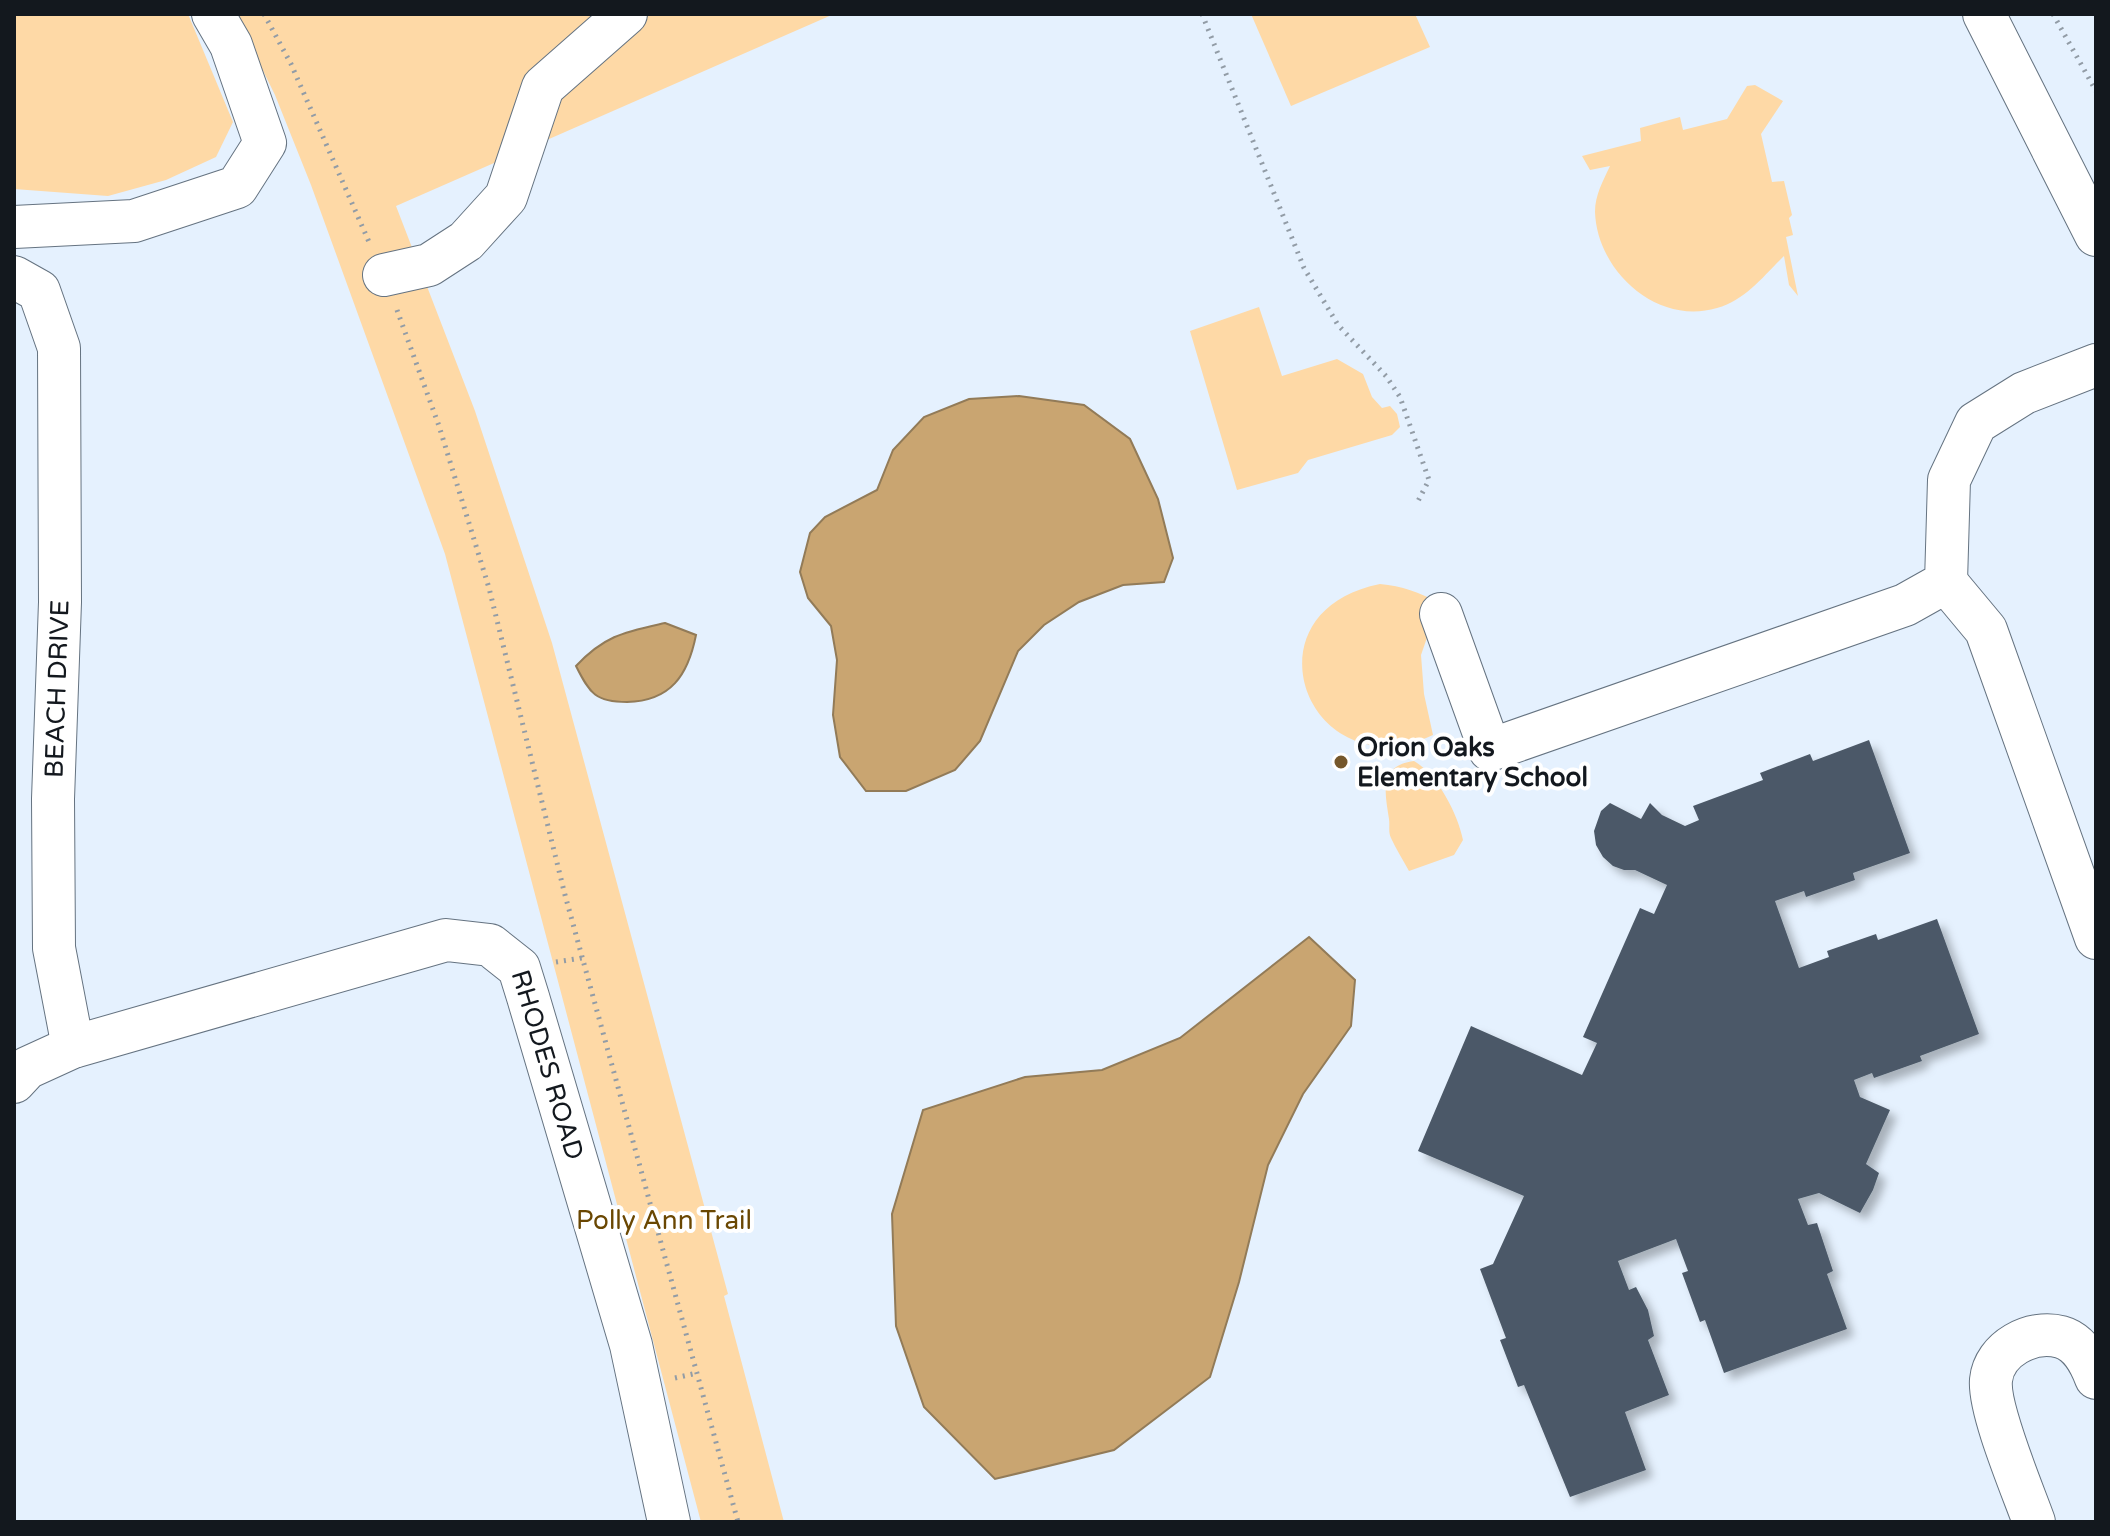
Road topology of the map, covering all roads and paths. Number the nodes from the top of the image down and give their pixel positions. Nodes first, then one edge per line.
1 (213, 14) edge
2 (264, 14) edge
3 (626, 14) edge
4 (1202, 14) edge
5 (1984, 14) edge
6 (2053, 14) edge
7 (2096, 91) edge
8 (14, 227) edge
9 (2096, 235) edge
10 (384, 275) junction
11 (14, 277) edge
12 (2096, 365) edge
13 (1417, 503) dead end
14 (1946, 582) junction
15 (1441, 614) dead end
16 (2096, 938) edge
17 (73, 1047) junction
18 (14, 1082) edge
19 (2096, 1378) edge
20 (669, 1522) edge
21 (738, 1522) edge
22 (2034, 1522) edge

1 - 8 street
2 - 10 path
3 - 10 street
4 - 13 path
5 - 9 street
6 - 7 path
10 - 21 path
11 - 17 street, BEACH DRIVE
12 - 14 street
14 - 15 street
14 - 16 street
17 - 18 street
17 - 20 street, RHODES ROAD
19 - 22 street

